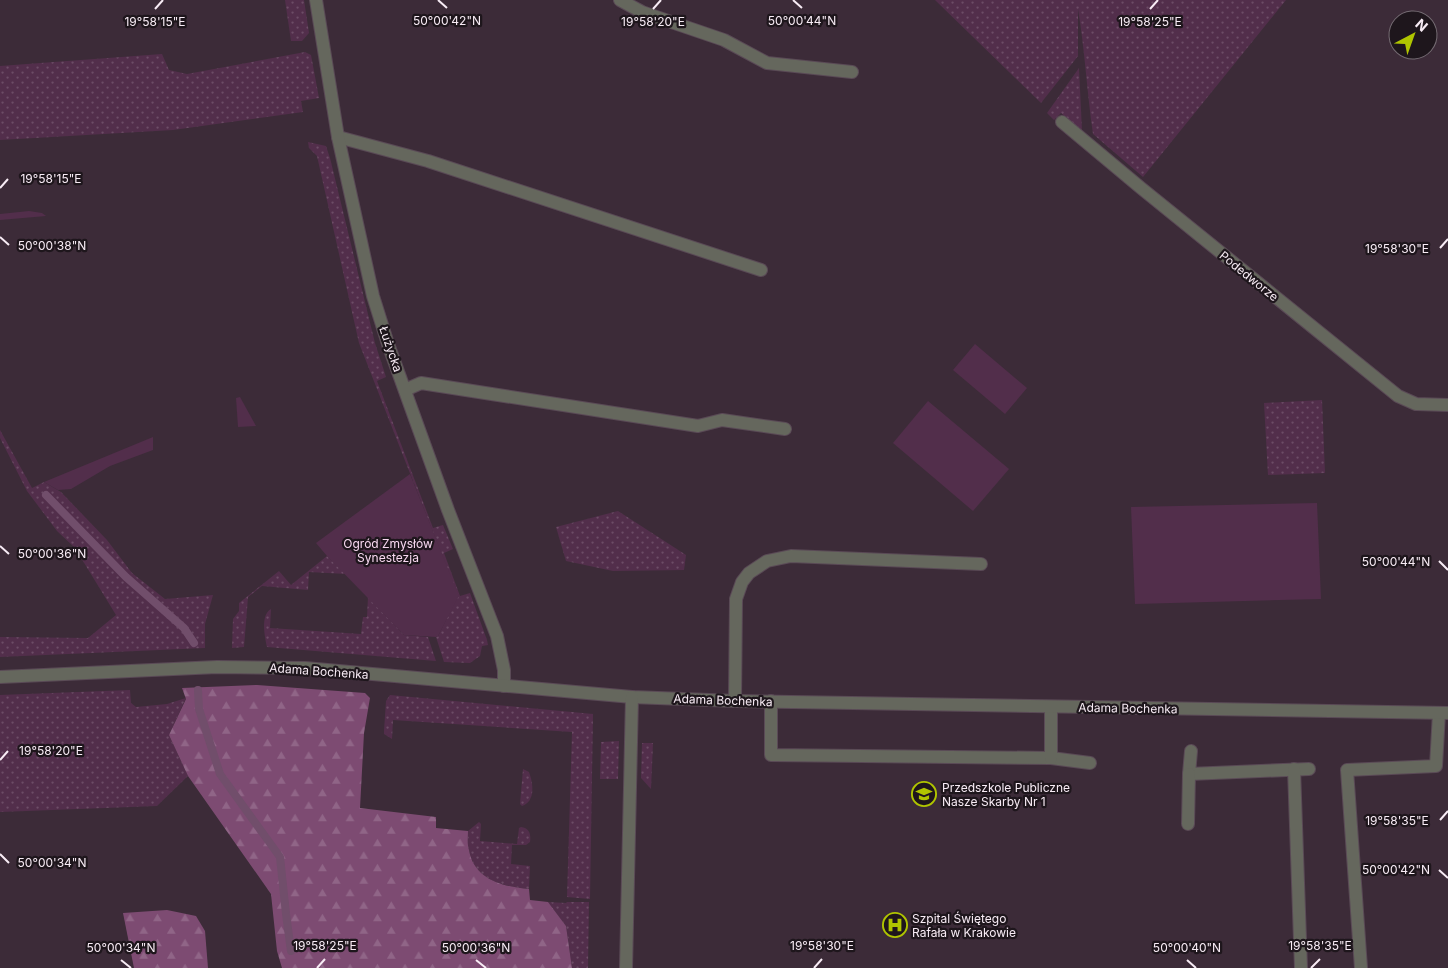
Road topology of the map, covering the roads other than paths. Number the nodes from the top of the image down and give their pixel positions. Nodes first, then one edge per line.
1 (316, 0) edge
2 (620, 0) edge
3 (852, 72) dead end
4 (1062, 122) dead end
5 (338, 136) junction
6 (762, 270) dead end
7 (405, 390) junction
8 (1448, 406) edge
9 (785, 429) dead end
10 (981, 564) dead end
11 (0, 677) edge
12 (504, 686) junction
13 (632, 697) junction
14 (735, 701) junction
15 (771, 701) junction
16 (1051, 707) junction
17 (1444, 713) edge
18 (1191, 751) dead end
19 (1051, 758) junction
20 (1090, 763) dead end
21 (1294, 769) junction
22 (1309, 769) dead end
23 (1189, 774) junction
24 (1188, 824) dead end
25 (626, 968) edge
26 (1301, 968) edge
27 (1361, 968) edge

1 - 5 street, Łużycka
2 - 3 street
4 - 8 street, Podedworze
5 - 6 street
5 - 7 street, Łużycka
7 - 9 street
7 - 12 street, Łużycka
10 - 14 street
11 - 12 street, Adama Bochenka
12 - 13 street, Adama Bochenka
13 - 14 street, Adama Bochenka
13 - 25 street
14 - 15 street, Adama Bochenka
15 - 16 street, Adama Bochenka
15 - 19 street
16 - 17 street, Adama Bochenka
16 - 19 street
17 - 27 street
18 - 23 street
19 - 20 street
21 - 22 street
21 - 23 street
21 - 26 street
23 - 24 street

